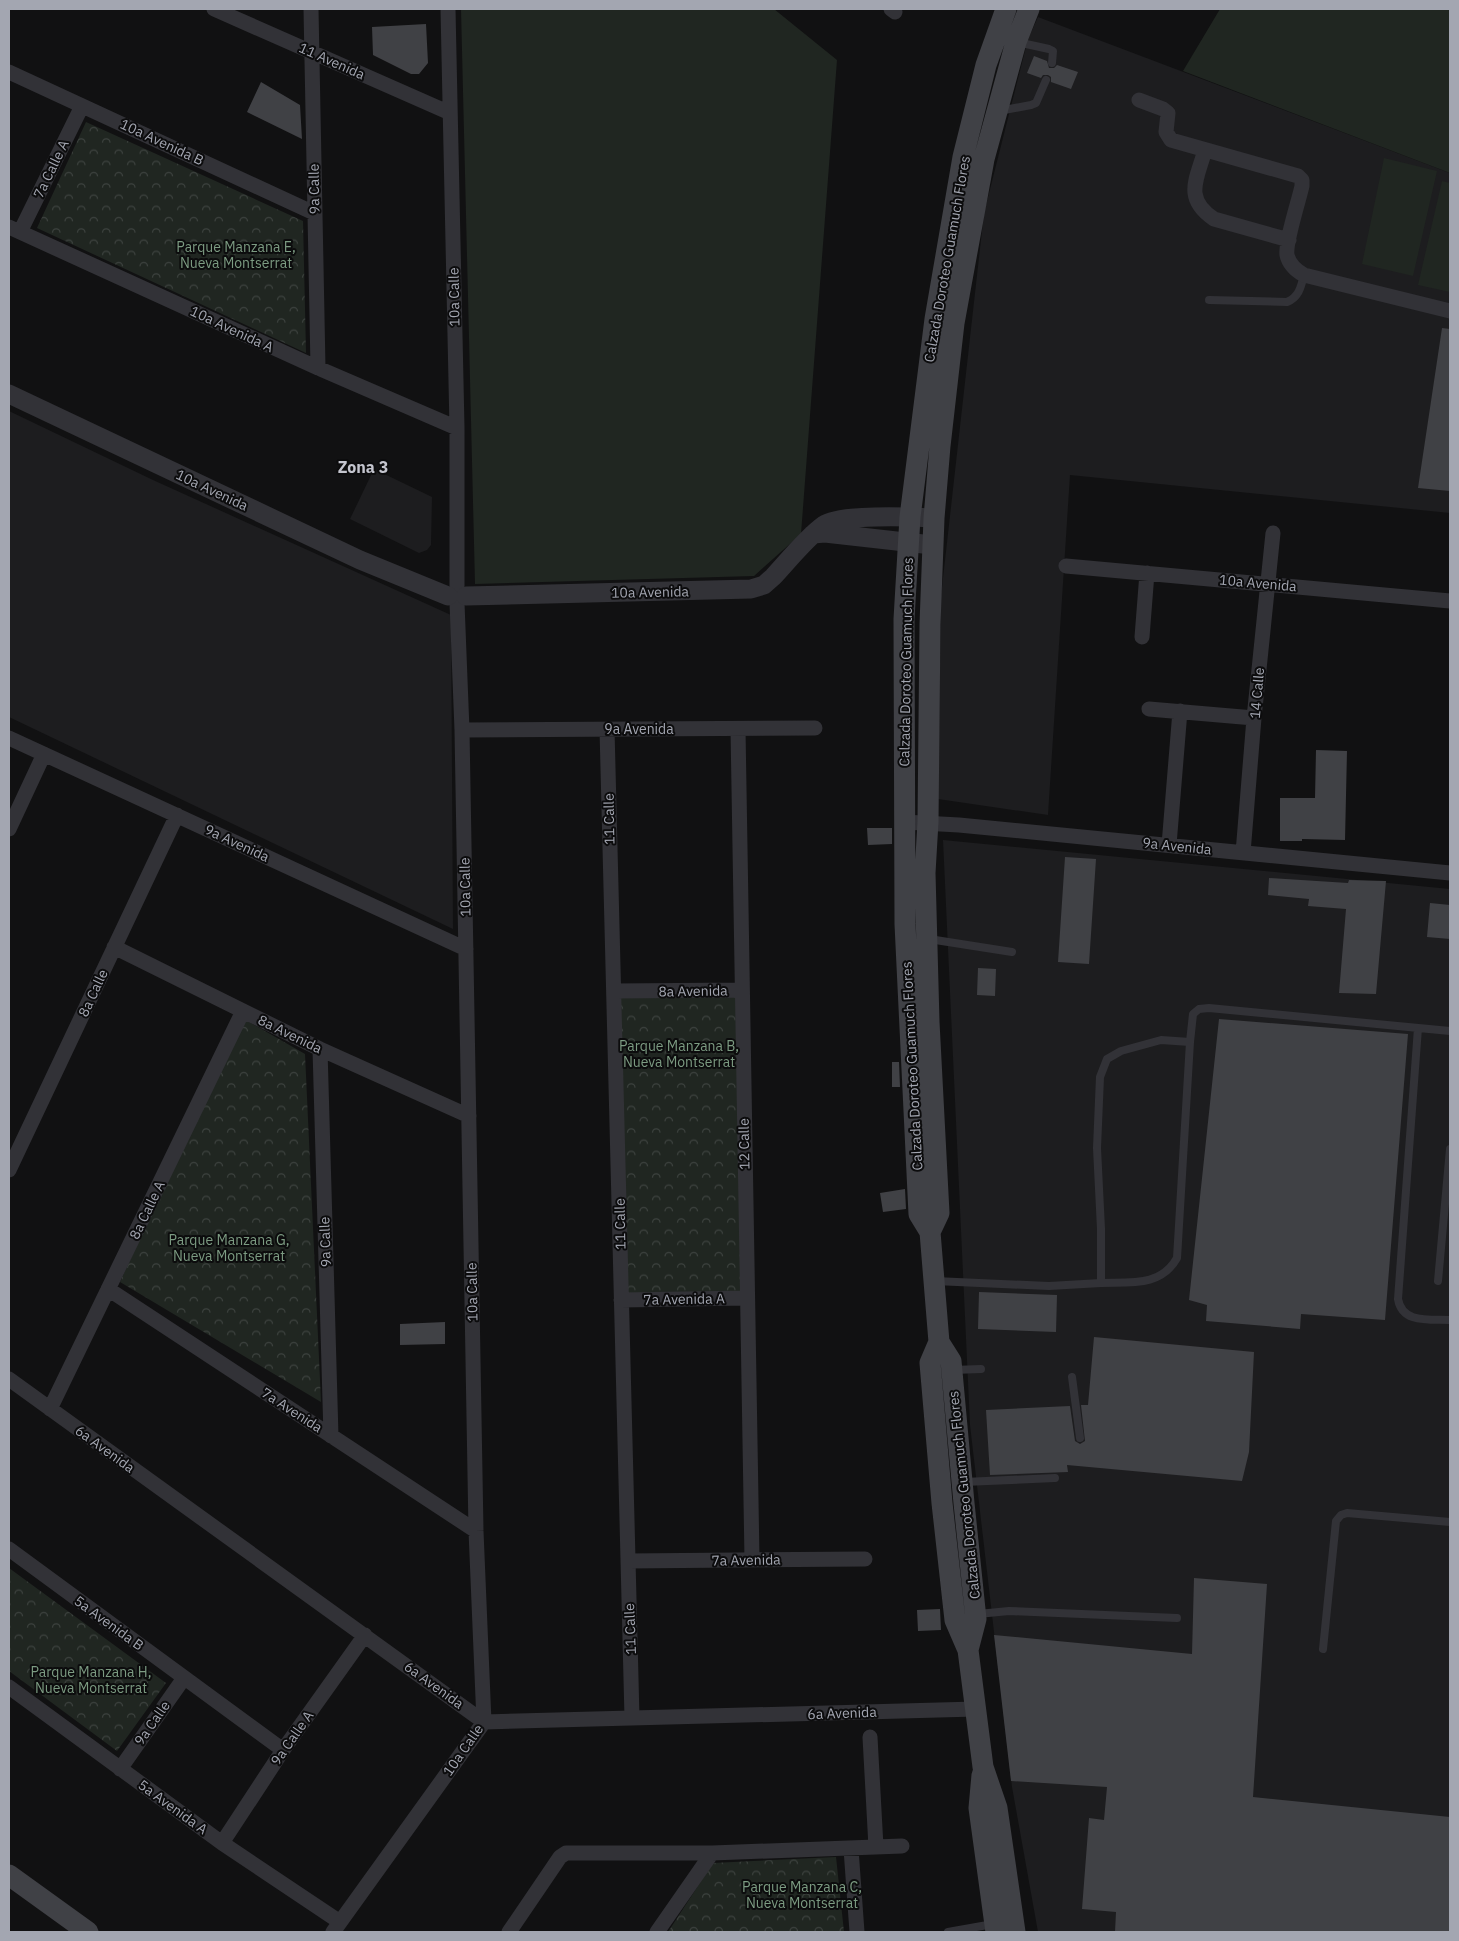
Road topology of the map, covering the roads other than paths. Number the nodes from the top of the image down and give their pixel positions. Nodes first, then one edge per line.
1 (214, 9) edge
2 (311, 9) edge
3 (448, 9) edge
4 (1006, 9) edge
5 (1029, 9) edge
6 (1005, 40) junction
7 (312, 52) junction
8 (1052, 63) dead end
9 (9, 72) edge
10 (1046, 80) dead end
11 (1139, 100) dead end
12 (82, 106) junction
13 (996, 111) junction
14 (450, 113) junction
15 (978, 140) junction
16 (1205, 150) junction
17 (314, 213) junction
18 (14, 230) edge
19 (1289, 240) junction
20 (1304, 275) junction
21 (1209, 300) dead end
22 (1450, 311) edge
23 (318, 368) junction
24 (9, 394) edge
25 (457, 428) junction
26 (910, 517) junction
27 (934, 518) junction
28 (1273, 533) dead end
29 (813, 534) junction
30 (908, 542) junction
31 (932, 545) junction
32 (1066, 566) dead end
33 (1147, 573) junction
34 (1267, 584) junction
35 (455, 594) junction
36 (1450, 601) edge
37 (1142, 637) dead end
38 (1149, 709) dead end
39 (1180, 711) junction
40 (1254, 718) junction
41 (815, 728) dead end
42 (607, 729) junction
43 (738, 729) junction
44 (462, 730) junction
45 (9, 738) edge
46 (44, 754) junction
47 (177, 815) junction
48 (904, 822) junction
49 (928, 822) junction
50 (9, 829) edge
51 (1169, 845) junction
52 (1243, 852) junction
53 (1450, 873) edge
54 (927, 939) junction
55 (114, 946) junction
56 (466, 949) junction
57 (1012, 952) dead end
58 (742, 990) junction
59 (614, 992) junction
60 (243, 1011) junction
61 (1418, 1028) junction
62 (1450, 1031) edge
63 (1190, 1042) junction
64 (320, 1049) junction
65 (469, 1116) junction
66 (1450, 1149) edge
67 (9, 1170) edge
68 (930, 1232) junction
69 (934, 1281) junction
70 (1438, 1281) dead end
71 (1101, 1283) junction
72 (108, 1289) junction
73 (747, 1298) junction
74 (622, 1300) junction
75 (1450, 1320) edge
76 (939, 1342) junction
77 (981, 1369) dead end
78 (952, 1370) junction
79 (1072, 1377) dead end
80 (9, 1379) edge
81 (50, 1409) junction
82 (331, 1436) junction
83 (1080, 1438) dead end
84 (1055, 1478) dead end
85 (962, 1482) junction
86 (1450, 1522) edge
87 (476, 1531) junction
88 (9, 1549) edge
89 (864, 1559) dead end
90 (752, 1560) junction
91 (628, 1561) junction
92 (976, 1614) junction
93 (1177, 1618) dead end
94 (365, 1635) junction
95 (1323, 1649) dead end
96 (968, 1650) junction
97 (184, 1678) junction
98 (9, 1687) edge
99 (976, 1709) junction
100 (632, 1718) junction
101 (484, 1722) junction
102 (870, 1737) dead end
103 (283, 1750) junction
104 (983, 1767) junction
105 (120, 1769) junction
106 (222, 1843) junction
107 (902, 1846) dead end
108 (876, 1847) junction
109 (851, 1849) junction
110 (712, 1853) junction
111 (9, 1876) edge
112 (337, 1927) edge
113 (996, 1928) edge
114 (77, 1929) edge
115 (509, 1932) edge
116 (657, 1932) edge
117 (857, 1932) edge
118 (948, 1932) edge
119 (1015, 1932) edge

1 - 7 street, 11 Avenida
2 - 7 street, 9a Calle
3 - 14 street, 10a Calle
4 - 6 main road, Calzada Doroteo Guamuch Flores
5 - 6 main road, Calzada Doroteo Guamuch Flores
6 - 8 lane
6 - 13 main road, Calzada Doroteo Guamuch Flores
6 - 15 main road, Calzada Doroteo Guamuch Flores
7 - 14 street, 11 Avenida
7 - 17 street, 9a Calle
9 - 12 street, 10a Avenida B
10 - 13 lane
11 - 16 street
12 - 17 street, 10a Avenida B
12 - 18 street, 7a Calle A
13 - 15 main road, Calzada Doroteo Guamuch Flores
14 - 25 street, 10a Calle
15 - 26 main road, Calzada Doroteo Guamuch Flores
15 - 27 main road, Calzada Doroteo Guamuch Flores
16 - 19 street
16 - 19 street
17 - 23 street, 9a Calle
18 - 23 street, 10a Avenida A
19 - 20 street
20 - 21 lane
20 - 22 street
23 - 25 street, 10a Avenida A
24 - 35 street, 10a Avenida
25 - 35 street, 10a Calle
26 - 27 street, 10a Avenida
26 - 29 street, 10a Avenida
26 - 30 main road, Calzada Doroteo Guamuch Flores
27 - 31 main road, Calzada Doroteo Guamuch Flores
28 - 34 street, 14 Calle
29 - 30 street
29 - 35 street, 10a Avenida
30 - 31 street
30 - 48 main road, Calzada Doroteo Guamuch Flores
31 - 49 main road, Calzada Doroteo Guamuch Flores
32 - 33 street, 10a Avenida
33 - 34 street, 10a Avenida
33 - 37 street
34 - 36 street, 10a Avenida
34 - 40 street, 14 Calle
35 - 44 street, 10a Calle
38 - 39 street
39 - 40 street
39 - 51 street
40 - 52 street, 14 Calle
41 - 43 street, 9a Avenida
42 - 43 street, 9a Avenida
42 - 44 street, 9a Avenida
42 - 59 street, 11 Calle
43 - 58 street, 12 Calle
44 - 56 street, 10a Calle
45 - 46 street, 9a Avenida
46 - 47 street, 9a Avenida
46 - 50 street
47 - 55 street, 8a Calle
47 - 56 street, 9a Avenida
48 - 49 street, 9a Avenida
48 - 68 main road, Calzada Doroteo Guamuch Flores
49 - 51 street, 9a Avenida
49 - 54 main road, Calzada Doroteo Guamuch Flores
51 - 52 street, 9a Avenida
52 - 53 street, 9a Avenida
54 - 57 lane
54 - 68 main road, Calzada Doroteo Guamuch Flores
55 - 60 street, 8a Avenida
55 - 67 street, 8a Calle
56 - 65 street, 10a Calle
58 - 59 street, 8a Avenida
58 - 73 street, 12 Calle
59 - 74 street, 11 Calle
60 - 64 street, 8a Avenida
60 - 72 street, 8a Calle A
61 - 62 lane
61 - 63 lane
61 - 75 lane
63 - 71 lane
63 - 71 lane
64 - 65 street, 8a Avenida
64 - 82 street, 9a Calle
65 - 87 street, 10a Calle
66 - 70 lane
68 - 69 main road, Calzada Doroteo Guamuch Flores
69 - 71 lane
69 - 76 main road, Calzada Doroteo Guamuch Flores
72 - 81 street, 8a Calle A
72 - 82 street, 7a Avenida
73 - 74 street, 7a Avenida A
73 - 90 street, 12 Calle
74 - 91 street, 11 Calle
76 - 78 main road, Calzada Doroteo Guamuch Flores
76 - 96 main road, Calzada Doroteo Guamuch Flores
77 - 78 lane
78 - 85 main road, Calzada Doroteo Guamuch Flores
79 - 83 lane
80 - 81 street, 6a Avenida
81 - 94 street, 6a Avenida
82 - 87 street, 7a Avenida
84 - 85 lane
85 - 92 main road, Calzada Doroteo Guamuch Flores
86 - 95 lane
87 - 101 street, 10a Calle
88 - 97 street, 5a Avenida B
89 - 90 street, 7a Avenida
90 - 91 street, 7a Avenida
91 - 100 street, 11 Calle
92 - 93 lane
92 - 96 main road, Calzada Doroteo Guamuch Flores
94 - 101 street, 6a Avenida
94 - 103 street, 9a Calle A
96 - 99 main road, Calzada Doroteo Guamuch Flores
97 - 103 street, 5a Avenida B
97 - 105 street, 9a Calle
98 - 105 street, 5a Avenida A
99 - 100 street, 6a Avenida
99 - 104 main road, Calzada Doroteo Guamuch Flores
100 - 101 street, 6a Avenida
101 - 112 street, 10a Calle
102 - 108 street
103 - 106 street, 9a Calle A
104 - 113 main road, Calzada Doroteo Guamuch Flores
104 - 119 main road, Calzada Doroteo Guamuch Flores
105 - 106 street, 5a Avenida A
106 - 112 street, 5a Avenida A
107 - 108 street
108 - 109 street
109 - 110 street
109 - 117 street
110 - 115 street
110 - 116 street
111 - 114 main road
113 - 118 lane

